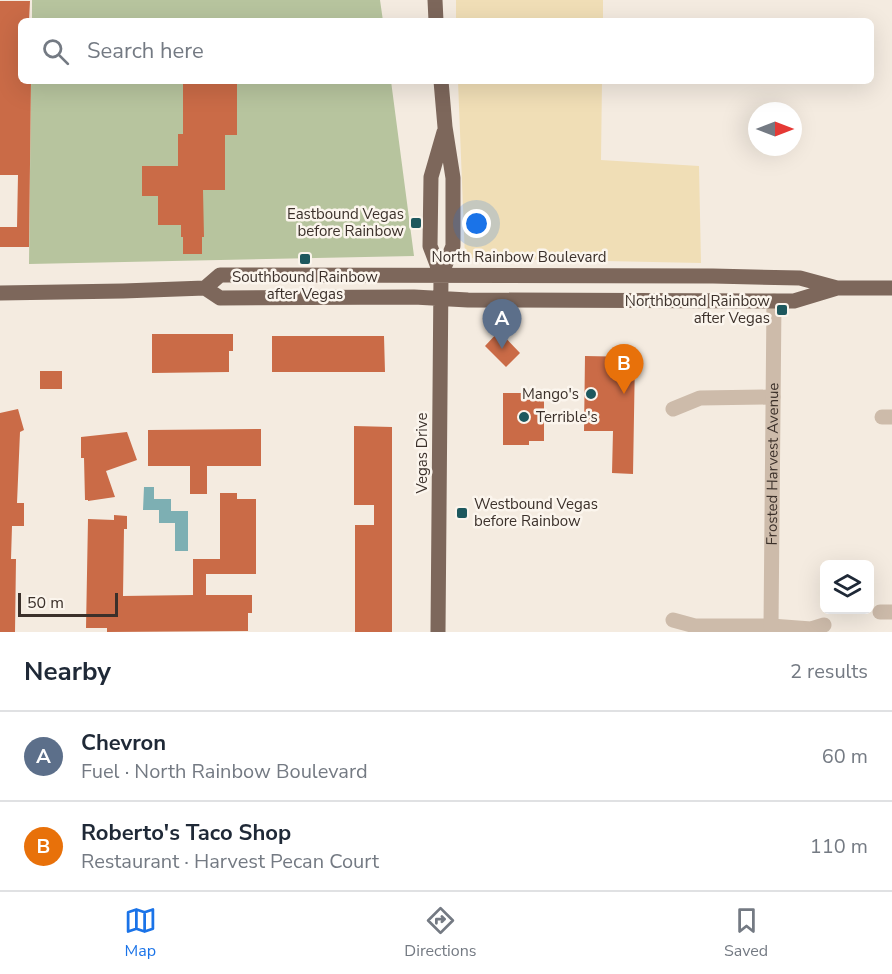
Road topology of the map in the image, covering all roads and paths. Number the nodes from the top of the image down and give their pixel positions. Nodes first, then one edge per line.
1 (435, 0) edge
2 (436, 18) edge
3 (441, 84) edge
4 (445, 127) junction
5 (441, 275) junction
6 (205, 288) junction
7 (837, 288) junction
8 (892, 288) edge
9 (0, 293) edge
10 (441, 299) junction
11 (774, 301) junction
12 (773, 397) junction
13 (674, 409) dead end
14 (674, 620) dead end
15 (824, 625) dead end
16 (771, 626) junction
17 (438, 632) edge

1 - 2 main road
3 - 4 main road, Vegas Drive
4 - 5 main road, Vegas Drive
4 - 5 main road, Vegas Drive
5 - 6 main road, North Rainbow Boulevard
5 - 7 main road, North Rainbow Boulevard
5 - 10 main road, Vegas Drive
6 - 9 main road, North Rainbow Boulevard
6 - 10 main road, North Rainbow Boulevard
7 - 8 main road, North Rainbow Boulevard
7 - 11 main road, North Rainbow Boulevard
10 - 11 main road, North Rainbow Boulevard
10 - 17 main road, Vegas Drive
11 - 12 street, Frosted Harvest Avenue
12 - 13 street
12 - 16 street, Frosted Harvest Avenue
14 - 16 street
15 - 16 street

